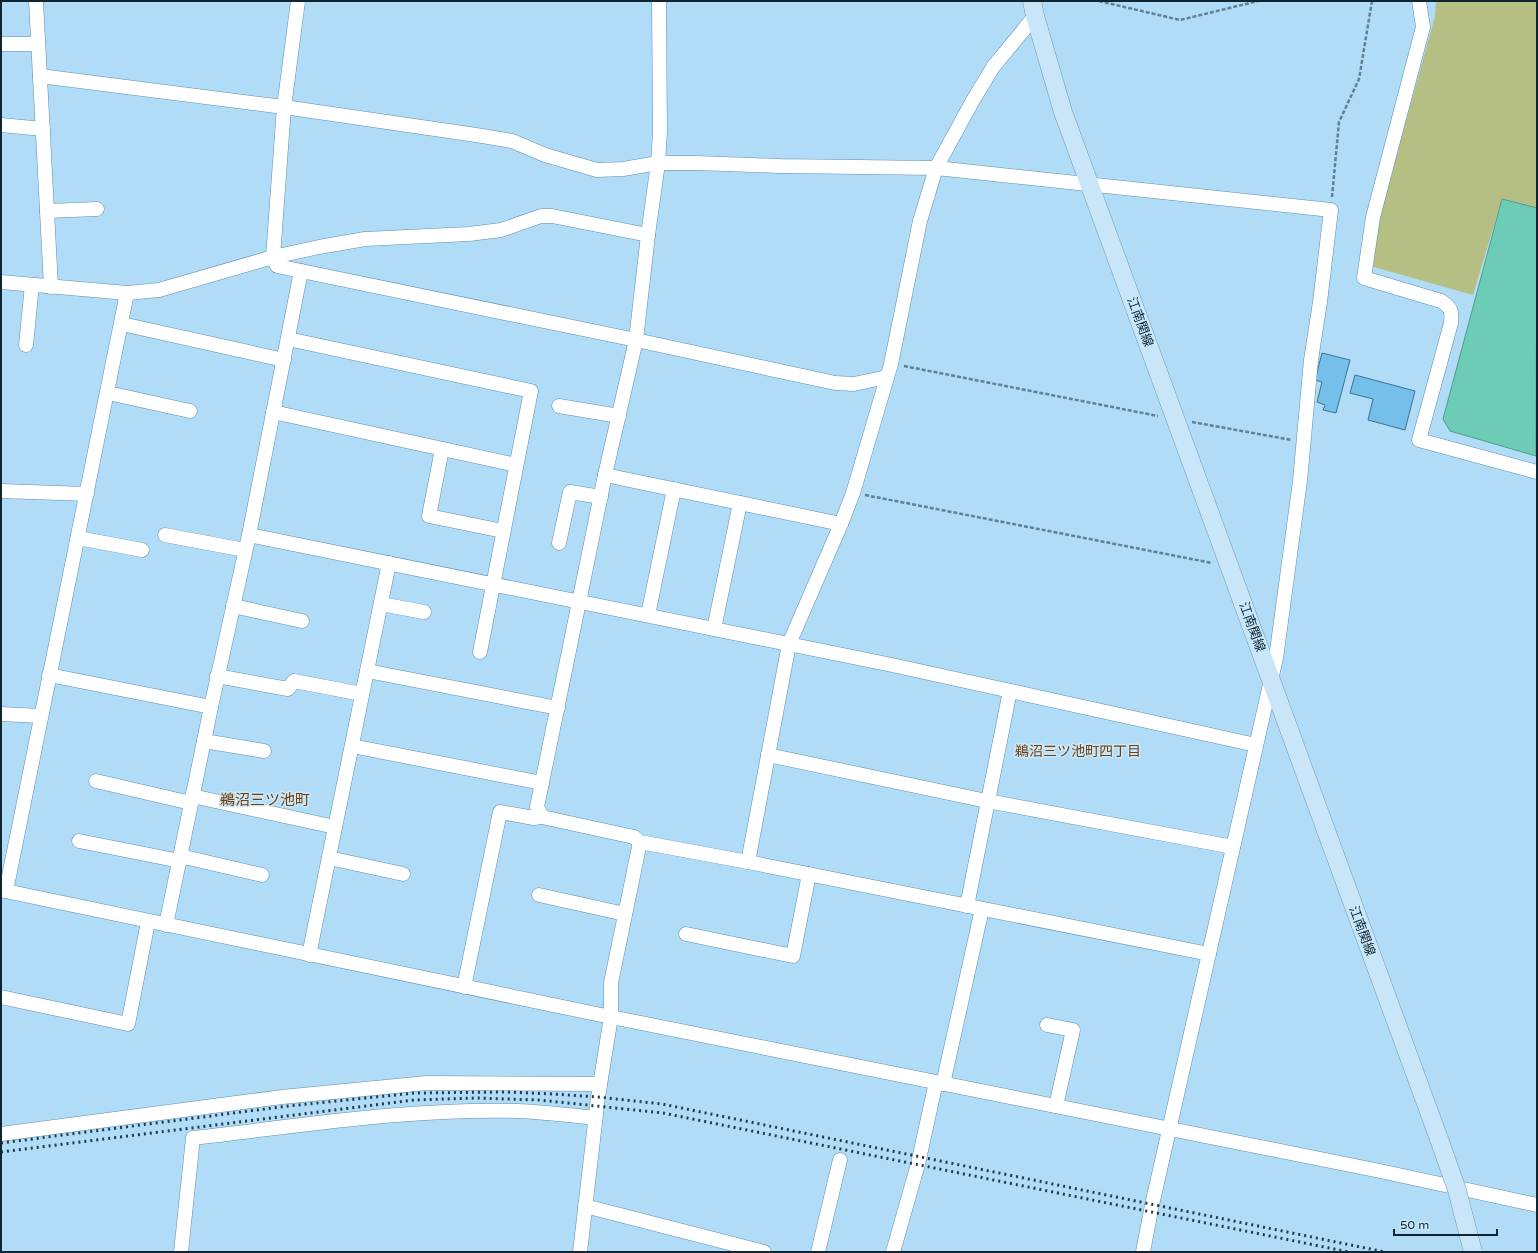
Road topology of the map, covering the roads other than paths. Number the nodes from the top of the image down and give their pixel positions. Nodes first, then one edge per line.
1 (36, 1) edge
2 (298, 1) edge
3 (659, 1) edge
4 (1419, 1) edge
5 (1034, 9) edge
6 (1, 44) edge
7 (38, 44) junction
8 (40, 76) junction
9 (284, 107) junction
10 (1, 126) edge
11 (43, 129) junction
12 (658, 164) junction
13 (936, 168) junction
14 (1089, 183) junction
15 (97, 210) dead end
16 (47, 211) junction
17 (648, 235) junction
18 (273, 257) junction
19 (301, 271) junction
20 (1, 282) edge
21 (32, 285) junction
22 (51, 287) junction
23 (127, 293) junction
24 (122, 324) junction
25 (288, 339) junction
26 (636, 340) junction
27 (26, 345) dead end
28 (284, 360) junction
29 (887, 377) junction
30 (108, 392) junction
31 (559, 406) dead end
32 (190, 411) dead end
33 (273, 412) junction
34 (619, 416) junction
35 (442, 449) junction
36 (516, 465) junction
37 (1537, 472) edge
38 (605, 475) junction
39 (674, 489) junction
40 (1, 491) edge
41 (87, 494) junction
42 (601, 498) junction
43 (740, 503) junction
44 (842, 524) junction
45 (503, 531) junction
46 (165, 535) dead end
47 (248, 535) junction
48 (78, 538) junction
49 (559, 543) dead end
50 (142, 550) dead end
51 (245, 550) junction
52 (390, 563) junction
53 (493, 584) junction
54 (580, 601) junction
55 (381, 604) junction
56 (233, 606) junction
57 (424, 612) dead end
58 (648, 615) junction
59 (302, 621) dead end
60 (714, 629) junction
61 (789, 644) junction
62 (480, 652) dead end
63 (367, 671) junction
64 (49, 675) junction
65 (217, 676) junction
66 (1272, 679) junction
67 (1010, 691) junction
68 (362, 694) junction
69 (210, 707) junction
70 (558, 708) junction
71 (1, 714) edge
72 (41, 716) junction
73 (204, 741) junction
74 (1256, 745) junction
75 (352, 746) junction
76 (264, 751) dead end
77 (768, 755) junction
78 (96, 782) dead end
79 (542, 783) junction
80 (192, 800) junction
81 (988, 801) junction
82 (542, 817) junction
83 (335, 827) junction
84 (78, 841) dead end
85 (640, 842) junction
86 (1233, 847) junction
87 (180, 858) junction
88 (329, 858) junction
89 (748, 862) junction
90 (404, 874) dead end
91 (809, 874) junction
92 (262, 875) dead end
93 (4, 891) edge
94 (539, 895) dead end
95 (967, 906) junction
96 (982, 909) junction
97 (625, 914) junction
98 (148, 922) junction
99 (166, 925) junction
100 (686, 934) dead end
101 (1209, 954) junction
102 (309, 955) junction
103 (464, 987) junction
104 (1, 997) edge
105 (611, 1017) junction
106 (1047, 1025) dead end
107 (940, 1083) junction
108 (600, 1084) junction
109 (1056, 1106) junction
110 (595, 1118) junction
111 (1170, 1129) junction
112 (1, 1134) edge
113 (840, 1160) dead end
114 (1537, 1205) edge
115 (585, 1206) junction
116 (182, 1252) edge
117 (580, 1252) edge
118 (764, 1252) edge
119 (818, 1252) edge
120 (893, 1252) edge
121 (1143, 1252) edge
122 (1473, 1252) edge

1 - 7 street
2 - 9 street
3 - 12 street
4 - 37 street
5 - 13 street
5 - 14 main road, 江南関線
6 - 7 street
7 - 8 street
8 - 9 street
8 - 11 street
9 - 12 street
9 - 18 street
10 - 11 street
11 - 16 street
12 - 13 street
12 - 17 street
13 - 14 street
13 - 29 street
14 - 66 main road, 江南関線
14 - 66 street
15 - 16 street
16 - 22 street
17 - 18 street
17 - 26 street
18 - 19 street
18 - 23 street
19 - 25 street
19 - 26 street
20 - 21 street
21 - 22 street
21 - 27 street
22 - 23 street
23 - 24 street
24 - 28 street
24 - 30 street
25 - 28 street
25 - 36 street
26 - 29 street
26 - 34 street
28 - 33 street
29 - 44 street
30 - 32 street
30 - 41 street
31 - 34 street
33 - 35 street
33 - 47 street
34 - 38 street
35 - 36 street
35 - 45 street
36 - 45 street
38 - 39 street
38 - 42 street
39 - 43 street
39 - 58 street
40 - 41 street
41 - 48 street
42 - 49 street
42 - 54 street
43 - 44 street
43 - 60 street
44 - 61 street
45 - 53 street
46 - 51 street
47 - 51 street
47 - 52 street
48 - 50 street
48 - 64 street
51 - 56 street
52 - 53 street
52 - 55 street
53 - 54 street
53 - 62 street
54 - 58 street
54 - 70 street
55 - 57 street
55 - 63 street
56 - 59 street
56 - 65 street
58 - 60 street
60 - 61 street
61 - 67 street
61 - 77 street
63 - 68 street
63 - 70 street
64 - 69 street
64 - 72 street
65 - 68 street
65 - 69 street
66 - 74 street
66 - 122 main road, 江南関線, bridge
67 - 74 street
67 - 81 street
68 - 75 street
69 - 73 street
70 - 79 street
71 - 72 street
72 - 93 street
73 - 76 street
73 - 80 street
74 - 86 street
75 - 79 street
75 - 83 street
77 - 81 street
77 - 89 street
78 - 80 street
79 - 82 street
80 - 83 street
80 - 87 street
81 - 86 street
81 - 95 street
82 - 85 street
82 - 103 street
83 - 88 street
84 - 87 street
85 - 89 street
85 - 97 street
86 - 101 street
87 - 92 street
87 - 99 street
88 - 90 street
88 - 102 street
89 - 91 street
91 - 95 street
91 - 100 street
93 - 98 street
94 - 97 street
95 - 96 street
96 - 101 street
96 - 107 street
97 - 105 street
98 - 99 street
98 - 104 street
99 - 102 street
101 - 111 street
102 - 103 street
103 - 105 street
105 - 107 street
105 - 108 street
106 - 109 street
107 - 109 street
107 - 120 street
108 - 110 street
108 - 112 street
109 - 111 street
110 - 115 street
110 - 116 street
111 - 114 street
111 - 121 street
113 - 119 street
115 - 117 street
115 - 118 street

